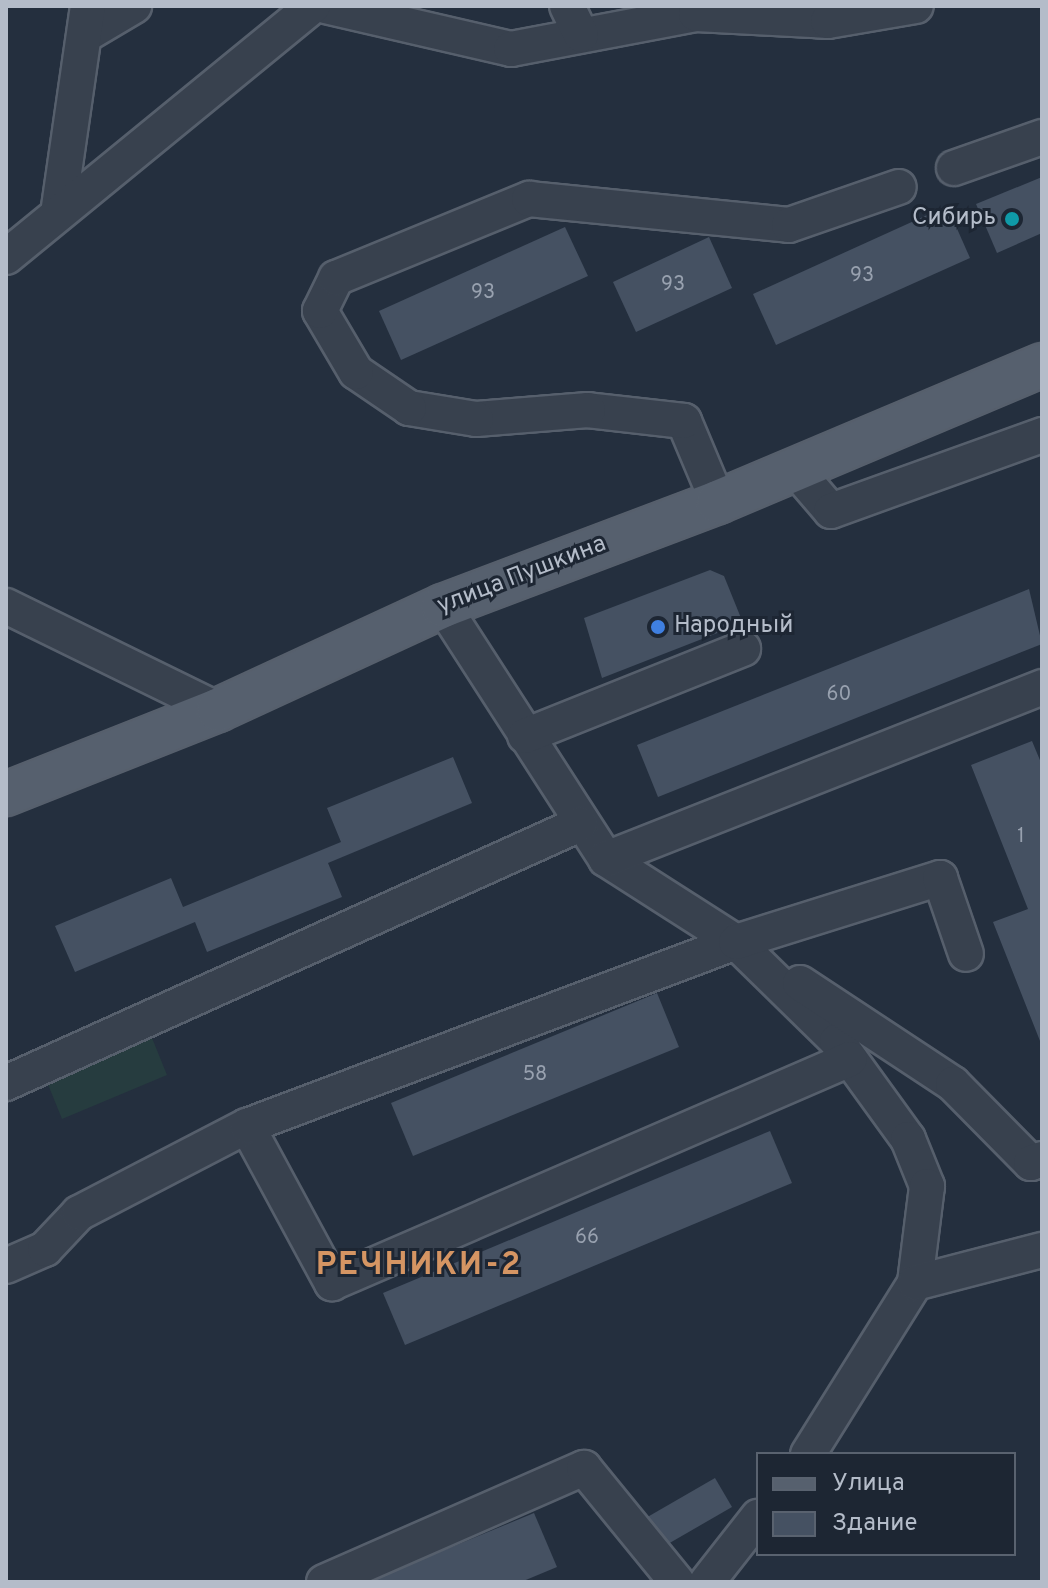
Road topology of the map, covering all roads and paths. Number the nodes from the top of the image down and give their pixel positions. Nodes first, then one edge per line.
1 (134, 6) edge
2 (313, 6) edge
3 (325, 6) edge
4 (916, 6) edge
5 (694, 10) edge
6 (825, 14) edge
7 (88, 20) edge
8 (574, 21) edge
9 (1042, 137) edge
10 (954, 168) dead end
11 (899, 187) dead end
12 (58, 214) junction
13 (6, 257) edge
14 (1042, 365) edge
15 (1042, 435) edge
16 (795, 469) junction
17 (718, 502) junction
18 (6, 606) edge
19 (443, 606) junction
20 (743, 649) dead end
21 (1042, 687) edge
22 (218, 710) junction
23 (525, 736) junction
24 (6, 794) edge
25 (580, 824) junction
26 (606, 859) junction
27 (736, 942) junction
28 (966, 954) dead end
29 (850, 1059) junction
30 (6, 1083) edge
31 (247, 1126) junction
32 (1042, 1159) edge
33 (1042, 1250) edge
34 (6, 1266) edge
35 (915, 1283) junction
36 (809, 1452) edge
37 (756, 1520) edge
38 (324, 1582) edge
39 (677, 1582) edge
40 (707, 1582) edge

1 - 7 street
2 - 12 street
3 - 8 street
4 - 6 street
5 - 6 street
5 - 8 street
7 - 12 street
9 - 10 street
11 - 17 street
12 - 13 street
14 - 16 main road, улица Пушкина
15 - 16 street
16 - 17 main road, улица Пушкина
17 - 19 main road, улица Пушкина
18 - 22 street
19 - 22 main road, улица Пушкина
19 - 23 street
20 - 23 street
21 - 26 street
22 - 24 main road, улица Пушкина
23 - 25 street
25 - 26 street
25 - 30 street
26 - 27 street
27 - 28 street
27 - 29 street
27 - 31 street
27 - 32 street
29 - 31 street
29 - 35 street
31 - 34 street
33 - 35 street
35 - 36 street
37 - 40 street
38 - 39 street

